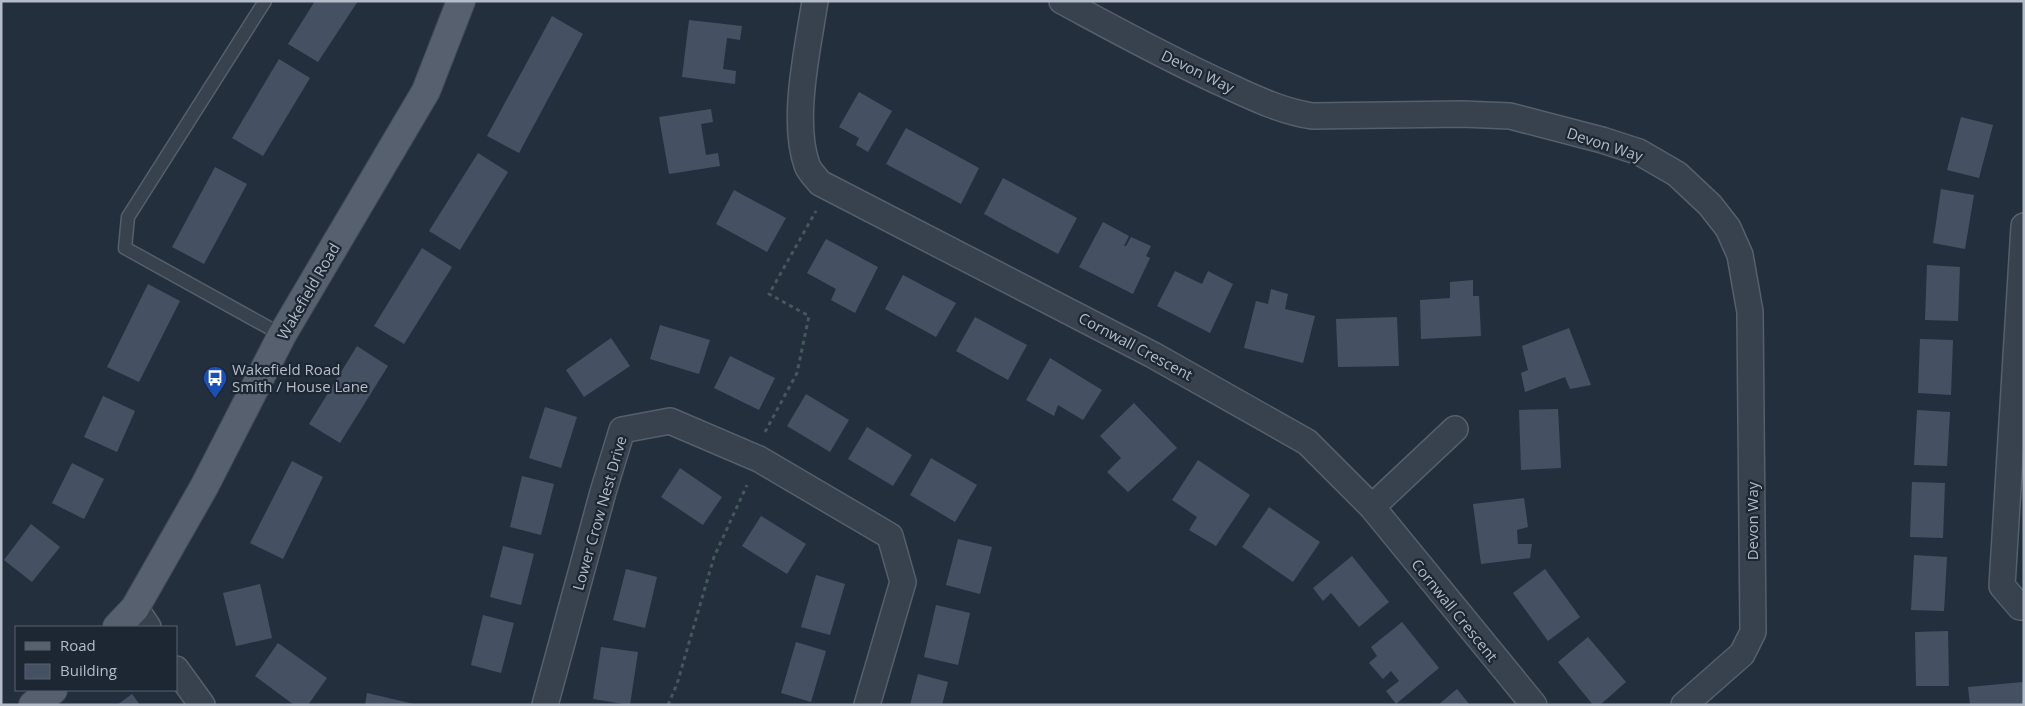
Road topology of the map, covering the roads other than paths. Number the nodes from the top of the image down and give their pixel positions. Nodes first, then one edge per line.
1 (266, 1) edge
2 (461, 1) edge
3 (815, 1) edge
4 (1062, 1) edge
5 (2024, 228) edge
6 (282, 335) junction
7 (1455, 429) dead end
8 (1372, 507) junction
9 (2024, 607) edge
10 (133, 621) edge
11 (178, 672) edge
12 (51, 691) edge
13 (33, 705) edge
14 (202, 705) edge
15 (546, 705) edge
16 (867, 705) edge
17 (1534, 705) edge
18 (1684, 705) edge

1 - 6 lane
2 - 6 main road, Wakefield Road
3 - 8 street, Cornwall Crescent
4 - 18 street, Devon Way
5 - 9 street
6 - 10 main road, Wakefield Road
7 - 8 street
8 - 17 street, Cornwall Crescent
11 - 14 street
12 - 13 main road
15 - 16 street, Lower Crow Nest Drive

